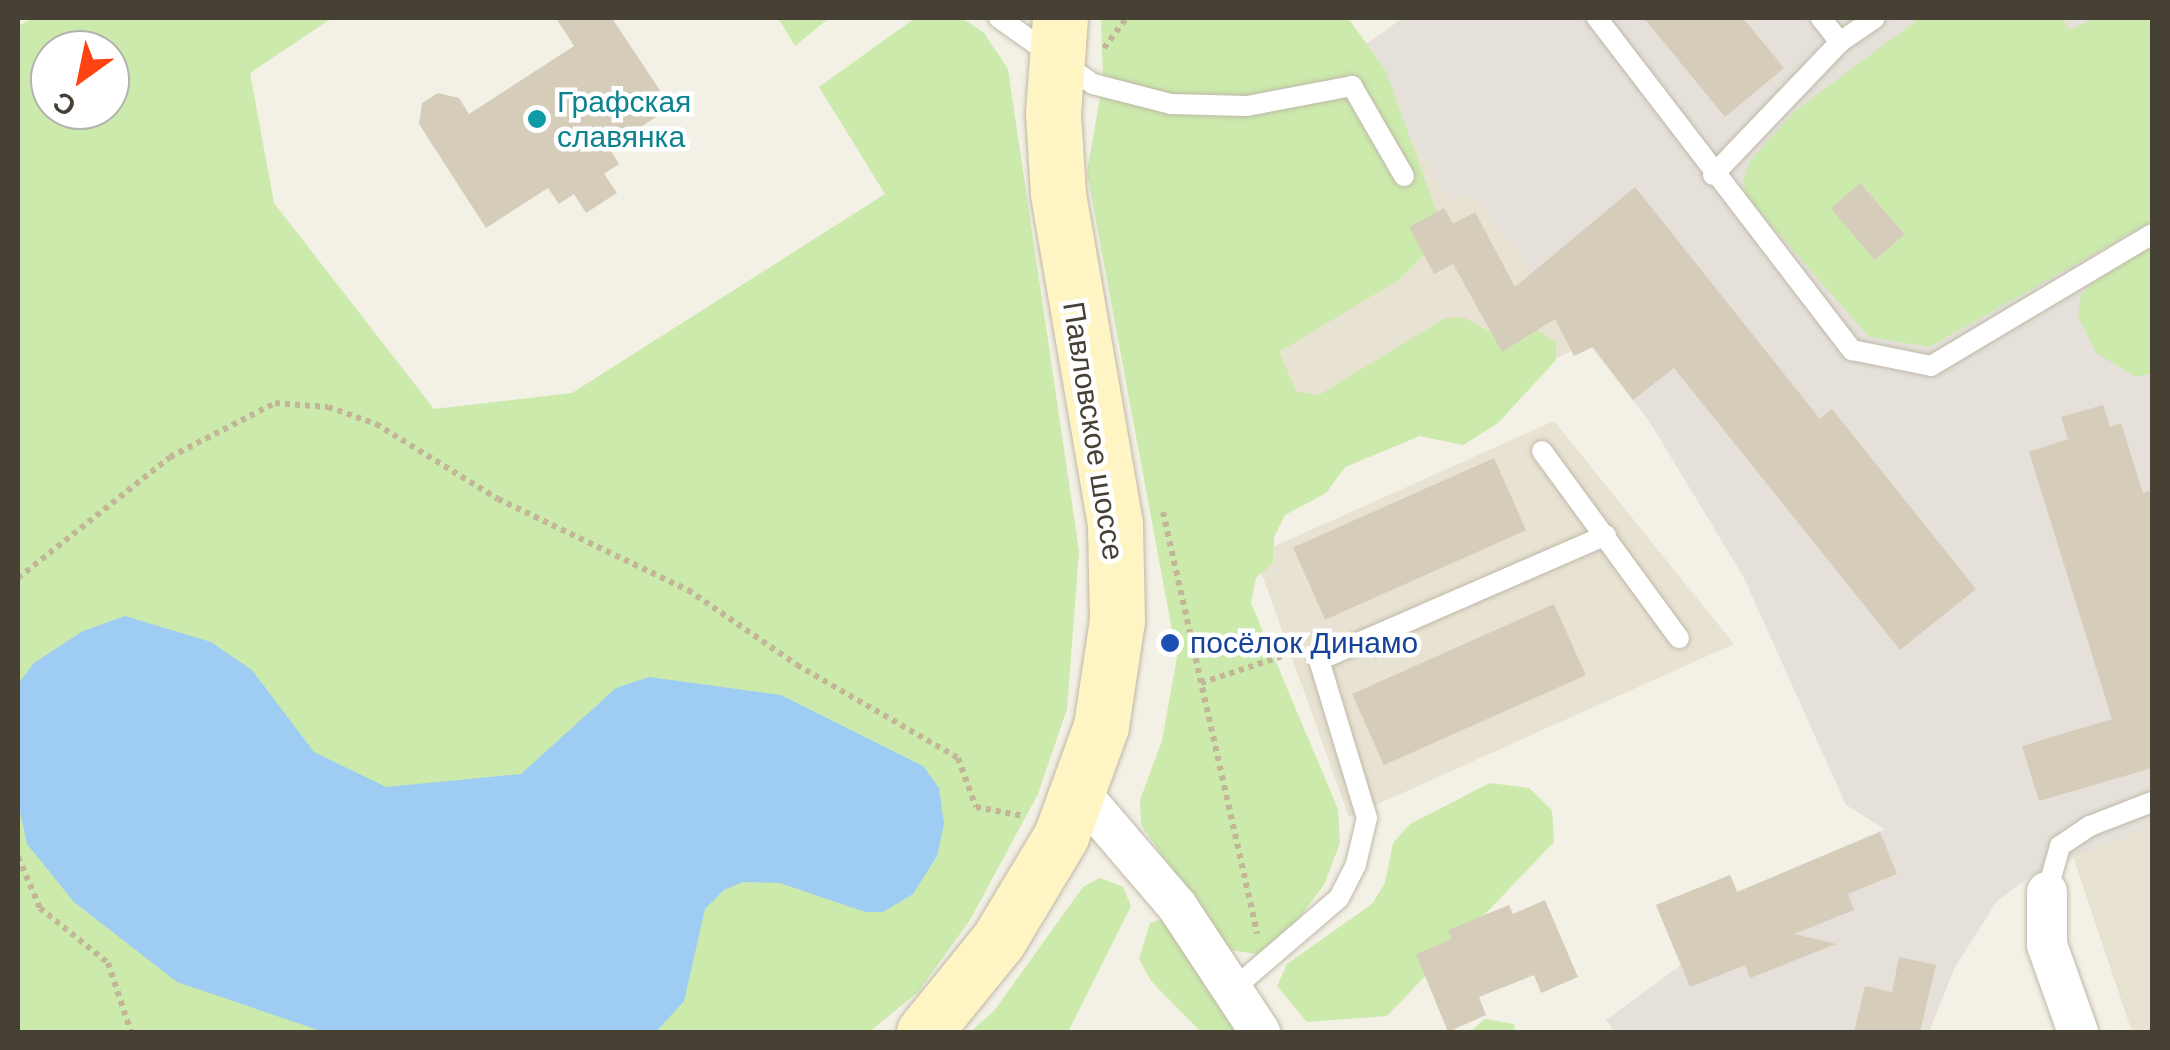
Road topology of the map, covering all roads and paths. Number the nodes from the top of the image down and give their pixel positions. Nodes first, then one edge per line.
1 (999, 18) edge
2 (1127, 18) edge
3 (1597, 18) edge
4 (1821, 18) edge
5 (1875, 18) edge
6 (1840, 42) junction
7 (1069, 55) edge
8 (1713, 175) junction
9 (1404, 176) dead end
10 (2152, 234) edge
11 (1542, 451) dead end
12 (1159, 492) dead end
13 (1606, 535) junction
14 (18, 578) edge
15 (1678, 638) dead end
16 (1319, 660) junction
17 (1200, 684) junction
18 (2152, 802) edge
19 (1071, 815) junction
20 (18, 857) edge
21 (2046, 892) joint
22 (1263, 962) junction
23 (1232, 990) junction
24 (131, 1032) edge
25 (924, 1032) edge
26 (1260, 1032) edge
27 (2078, 1032) edge

1 - 7 lane
2 - 7 path
3 - 8 lane
4 - 6 lane
5 - 6 lane
6 - 8 lane
7 - 9 lane
7 - 19 main road, Павловское шоссе
8 - 10 lane
11 - 13 lane
12 - 17 path
13 - 15 lane
13 - 16 lane
14 - 19 path
16 - 17 path
16 - 22 lane
17 - 22 path
18 - 21 lane
19 - 23 street
19 - 25 main road, Павловское шоссе
20 - 24 path
21 - 27 street
22 - 23 lane
23 - 26 street

